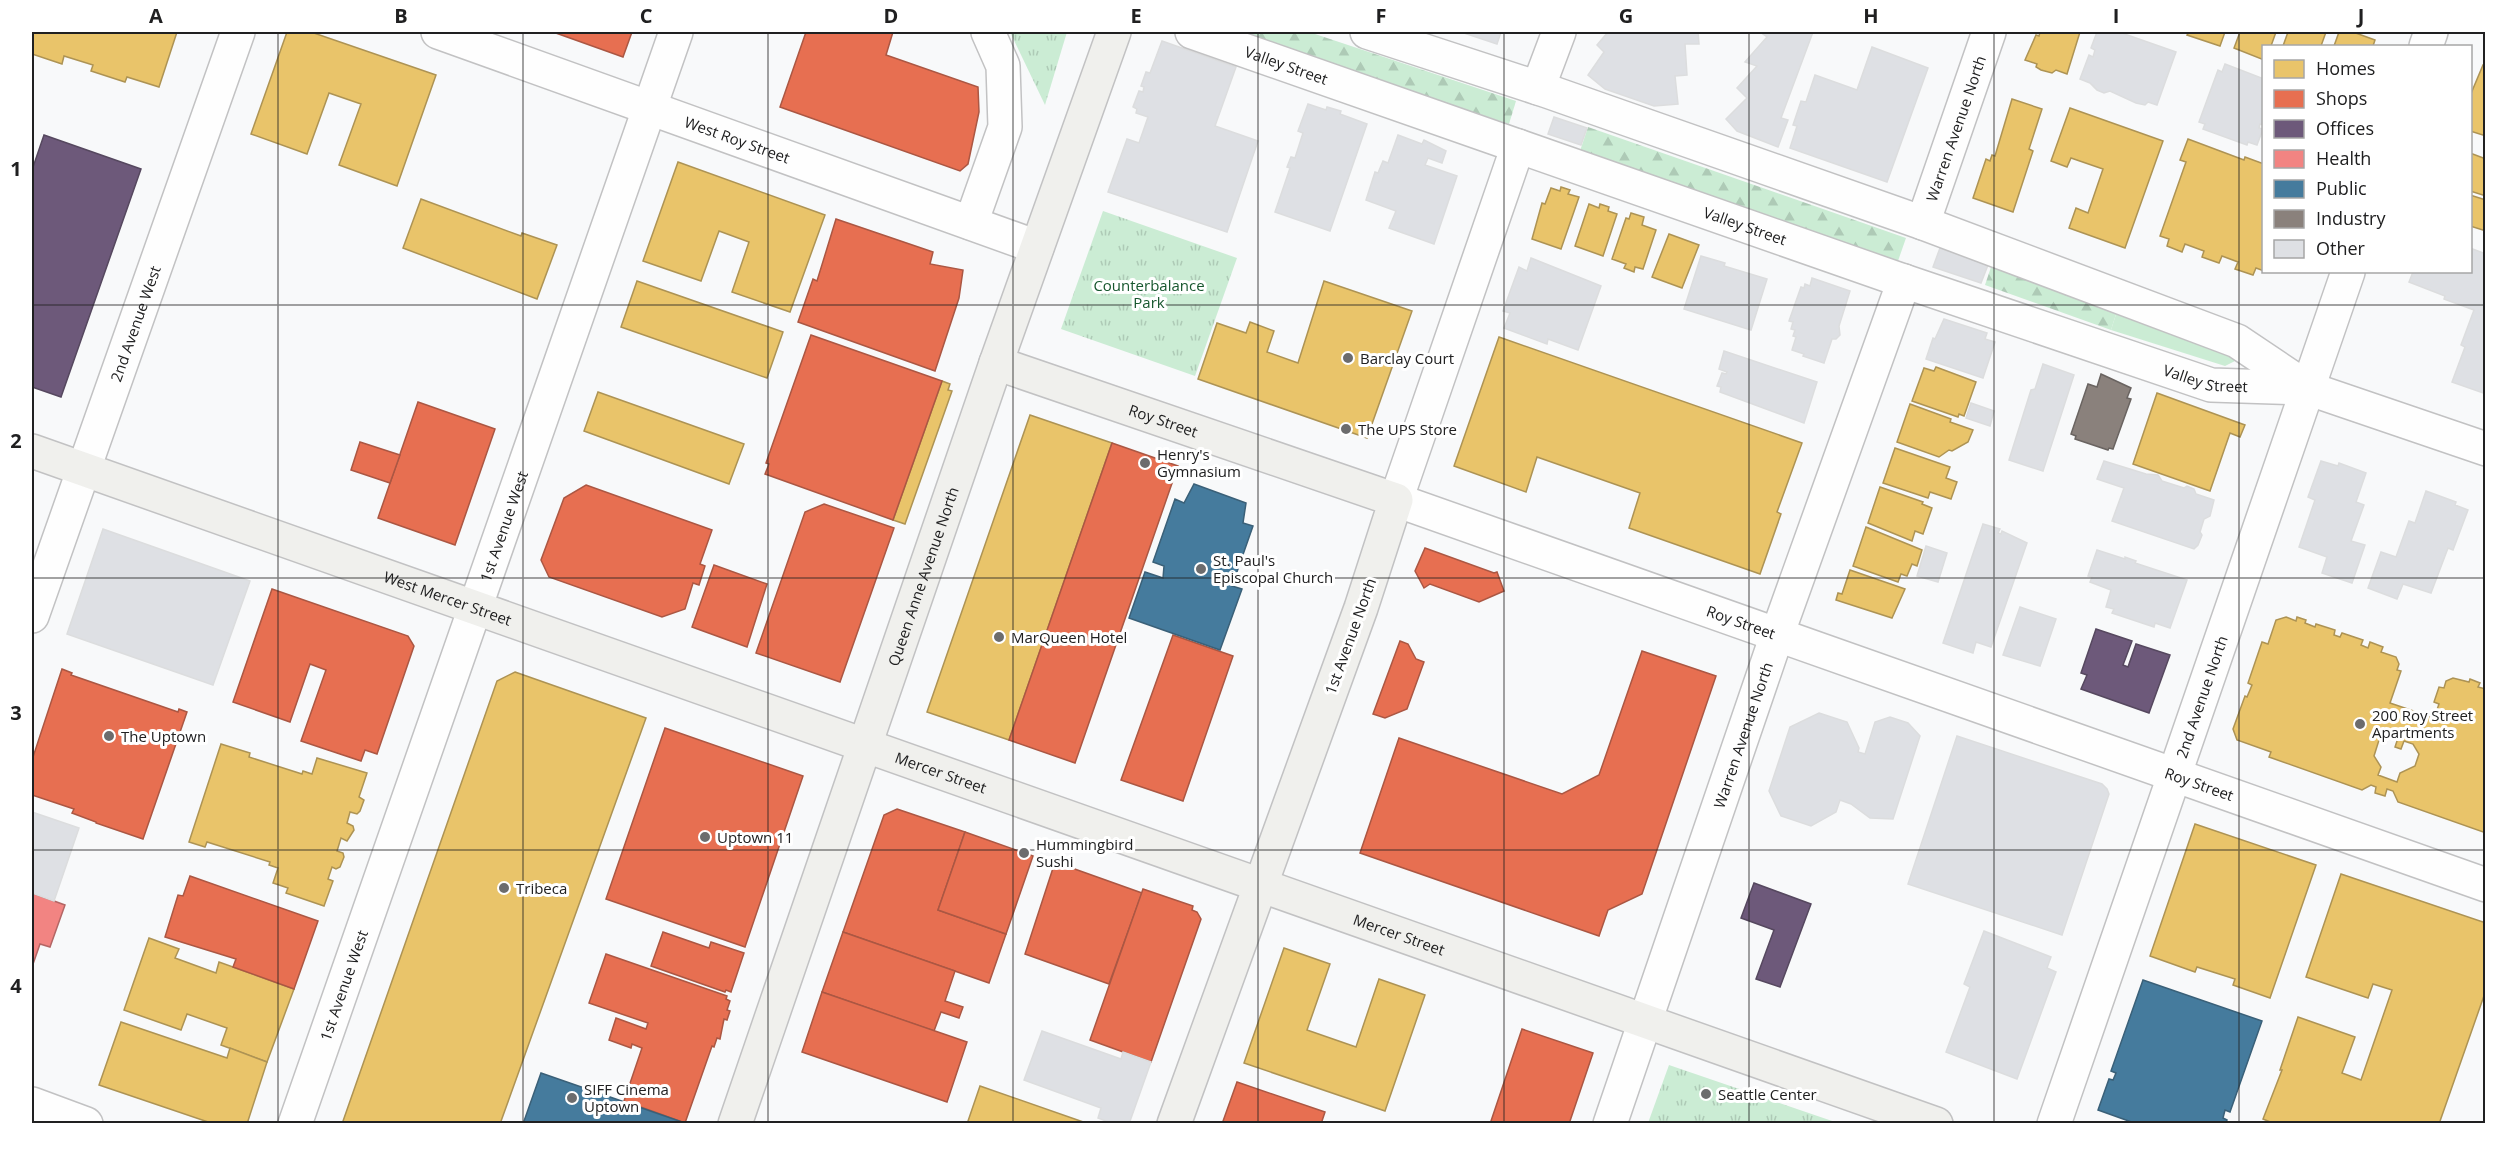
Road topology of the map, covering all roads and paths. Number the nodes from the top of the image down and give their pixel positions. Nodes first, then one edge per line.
1 (238, 32) edge
2 (438, 32) edge
3 (676, 32) edge
4 (988, 32) edge
5 (1114, 32) edge
6 (1192, 32) edge
7 (1367, 32) edge
8 (1559, 32) edge
9 (1989, 32) edge
10 (1538, 88) junction
11 (650, 109) junction
12 (1518, 146) junction
13 (971, 223) junction
14 (1923, 223) junction
15 (1037, 247) junction
16 (2348, 273) edge
17 (1904, 281) junction
18 (996, 363) junction
19 (2307, 388) junction
20 (2486, 449) edge
21 (32, 451) edge
22 (83, 470) junction
23 (1396, 500) junction
24 (476, 609) junction
25 (32, 616) edge
26 (1777, 635) junction
27 (864, 746) junction
28 (2174, 775) junction
29 (1259, 885) junction
30 (2486, 885) edge
31 (1645, 1022) junction
32 (32, 1104) edge
33 (86, 1124) edge
34 (295, 1124) edge
35 (735, 1124) edge
36 (1174, 1124) edge
37 (1610, 1124) edge
38 (1936, 1124) edge
39 (2054, 1124) edge

1 - 22 street, 2nd Avenue West
2 - 11 street, West Roy Street
3 - 11 street, 1st Avenue West
4 - 13 street
5 - 15 main road, Queen Anne Avenue North
6 - 12 street, Valley Street
7 - 10 street, Valley Street
8 - 10 street
9 - 14 street, Warren Avenue North
10 - 14 street, Valley Street
11 - 13 street, West Roy Street
11 - 24 street, 1st Avenue West
12 - 17 street, Valley Street
12 - 23 street, 1st Avenue North
13 - 15 street, West Roy Street
14 - 19 street, Valley Street
15 - 18 main road, Queen Anne Avenue North
16 - 19 street, 2nd Avenue North
17 - 19 street, Valley Street
17 - 26 street, Warren Avenue North
18 - 23 main road, Roy Street
18 - 27 main road, Queen Anne Avenue North
19 - 20 street, Valley Street
19 - 28 street, 2nd Avenue North
21 - 22 main road, West Mercer Street
22 - 24 main road, West Mercer Street
22 - 25 street, 2nd Avenue West
23 - 26 street, Roy Street
23 - 29 main road, 1st Avenue North
24 - 27 main road, West Mercer Street
24 - 34 street, 1st Avenue West
26 - 28 street, Roy Street
26 - 31 street, Warren Avenue North
27 - 29 main road, Mercer Street
27 - 35 main road, Queen Anne Avenue North
28 - 30 street, Roy Street
28 - 39 street, 2nd Avenue North
29 - 31 main road, Mercer Street
29 - 36 main road, 1st Avenue North
31 - 37 street, Warren Avenue North
31 - 38 main road, Mercer Street
32 - 33 street

